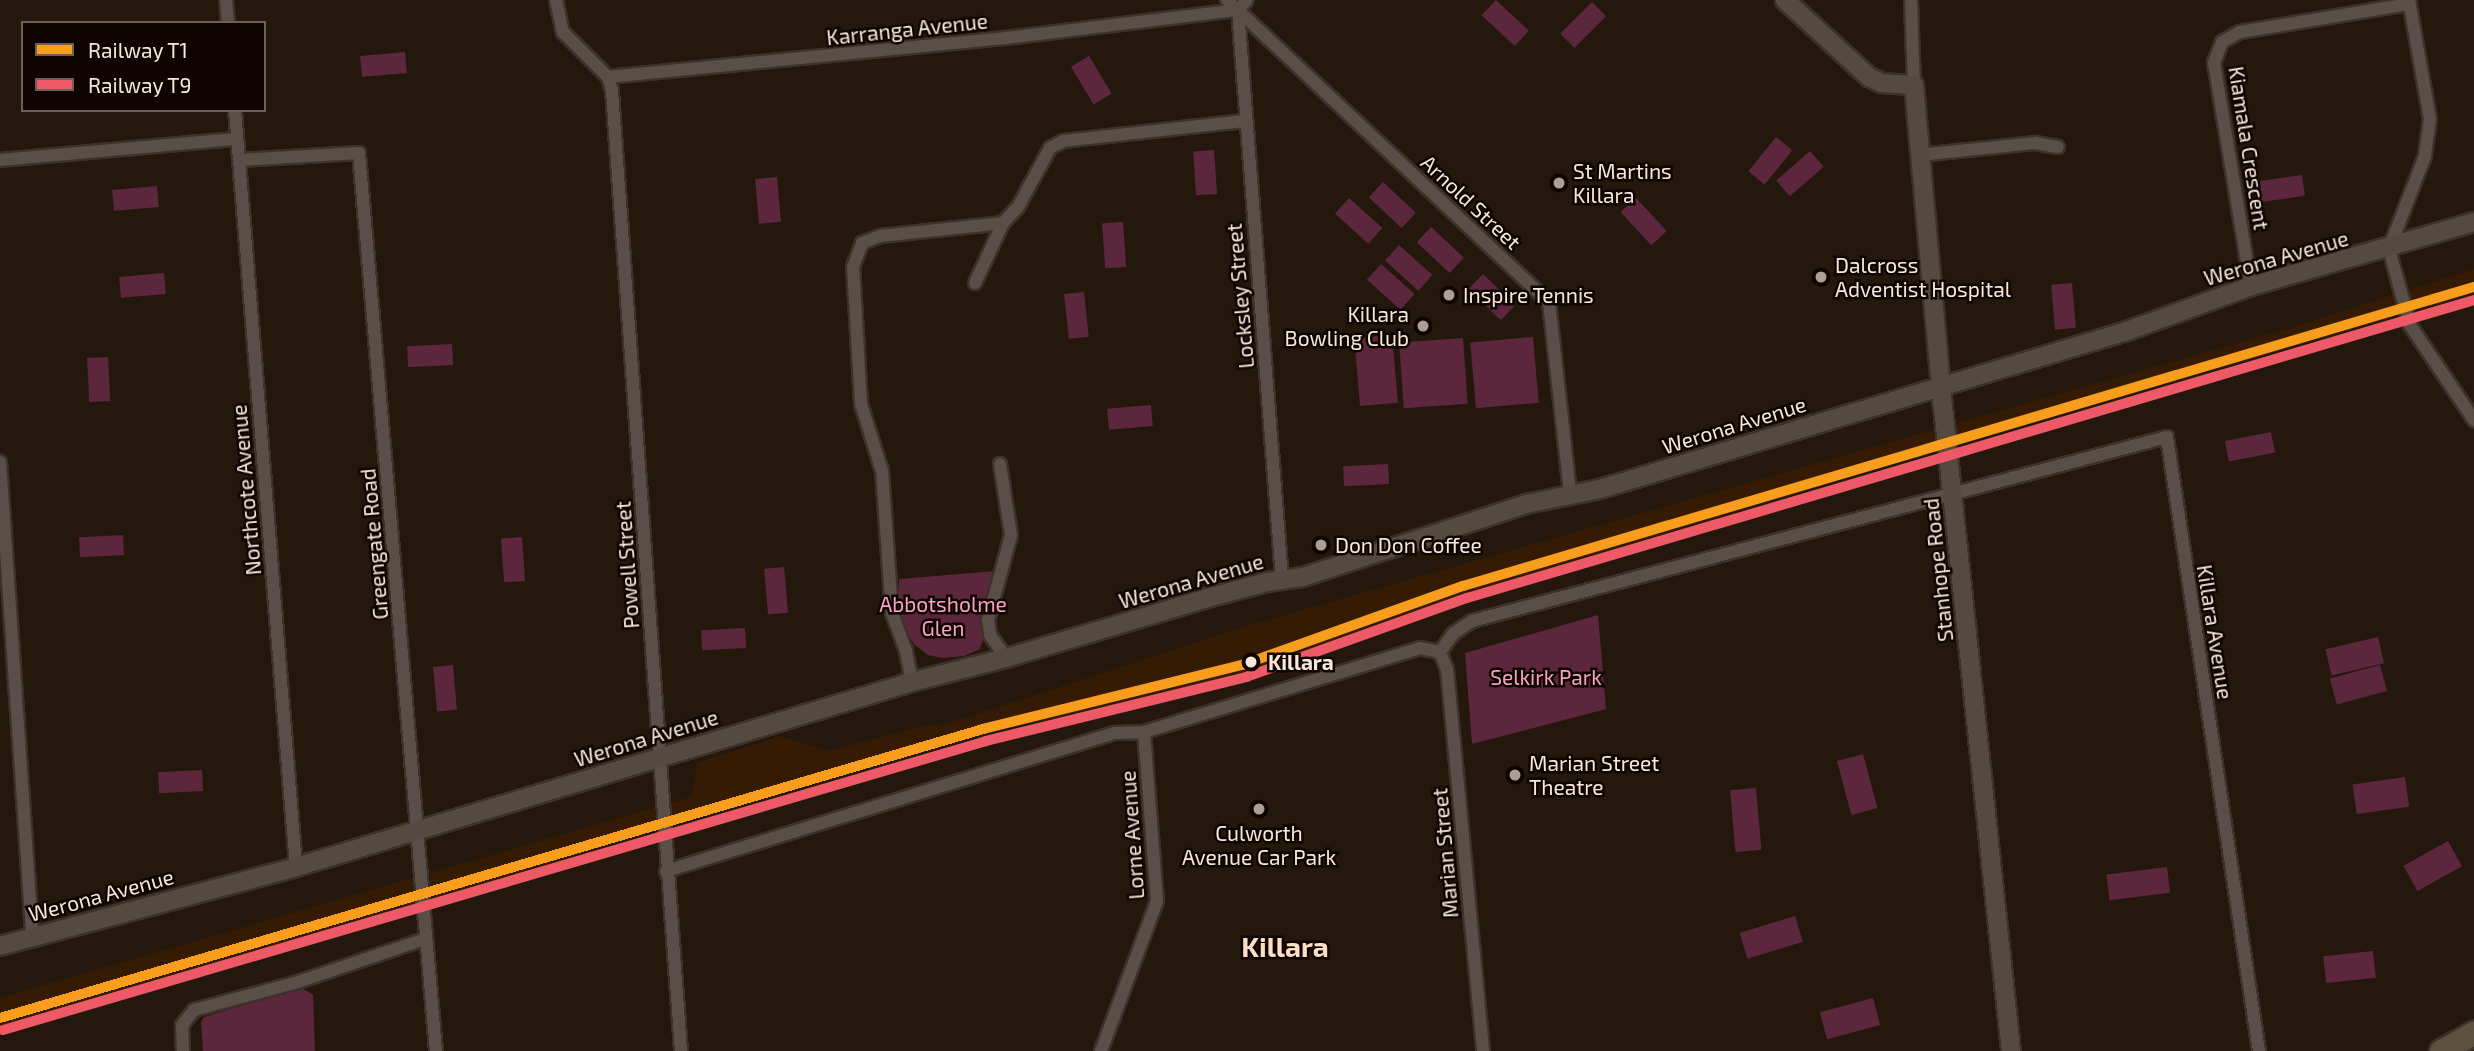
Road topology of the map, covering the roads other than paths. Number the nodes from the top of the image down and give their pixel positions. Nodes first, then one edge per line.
1 (226, 0) edge
2 (556, 0) edge
3 (1227, 0) edge
4 (1786, 0) edge
5 (1911, 0) edge
6 (2410, 2) edge
7 (1242, 5) edge
8 (228, 21) edge
9 (608, 77) junction
10 (1914, 85) junction
11 (235, 112) edge
12 (1245, 121) junction
13 (237, 139) junction
14 (2058, 147) dead end
15 (1920, 155) junction
16 (0, 160) edge
17 (239, 160) junction
18 (2474, 222) edge
19 (1003, 223) junction
20 (2389, 249) junction
21 (975, 283) dead end
22 (2251, 286) junction
23 (1941, 386) junction
24 (2474, 420) edge
25 (0, 462) edge
26 (1000, 464) dead end
27 (1570, 492) junction
28 (1953, 492) junction
29 (1282, 579) junction
30 (1440, 652) junction
31 (1006, 658) junction
32 (912, 682) junction
33 (1144, 732) junction
34 (660, 758) junction
35 (418, 829) junction
36 (296, 867) junction
37 (666, 871) junction
38 (32, 937) junction
39 (425, 939) junction
40 (0, 946) edge
41 (2474, 1032) edge
42 (183, 1051) edge
43 (436, 1051) edge
44 (681, 1051) edge
45 (1101, 1051) edge
46 (1483, 1051) edge
47 (2011, 1051) edge
48 (2259, 1051) edge
49 (2441, 1051) edge

1 - 8 street
2 - 9 street
3 - 7 street, Arnold Street
4 - 10 street
5 - 10 street, Stanhope Road
6 - 20 street
6 - 22 street, Kiamala Crescent
7 - 9 street, Karranga Avenue
7 - 12 street, Locksley Street
7 - 27 street, Arnold Street
9 - 34 street, Powell Street
10 - 15 street, Stanhope Road
11 - 13 street, Northcote Avenue
12 - 19 street
12 - 29 street, Locksley Street
13 - 16 street
13 - 17 street, Northcote Avenue
14 - 15 street
15 - 23 street, Stanhope Road
17 - 35 street, Greengate Road
17 - 36 street, Northcote Avenue
18 - 20 street, Werona Avenue
19 - 21 street
19 - 32 street
20 - 22 street, Werona Avenue
20 - 24 street
22 - 23 street, Werona Avenue
23 - 27 street, Werona Avenue
23 - 28 street, Stanhope Road
25 - 38 street
26 - 31 street
27 - 29 street, Werona Avenue
28 - 30 street
28 - 47 street, Stanhope Road
28 - 48 street, Killara Avenue
29 - 31 street, Werona Avenue
30 - 33 street
30 - 46 street, Marian Street
31 - 32 street, Werona Avenue
32 - 34 street, Werona Avenue
33 - 37 street
33 - 45 street, Lorne Avenue
34 - 35 street, Werona Avenue
34 - 37 street, Powell Street
35 - 36 street, Werona Avenue
35 - 39 street, Greengate Road
36 - 38 street, Werona Avenue
37 - 44 street, Powell Street
38 - 40 street, Werona Avenue
39 - 42 street
39 - 43 street, Greengate Road
41 - 49 highway

